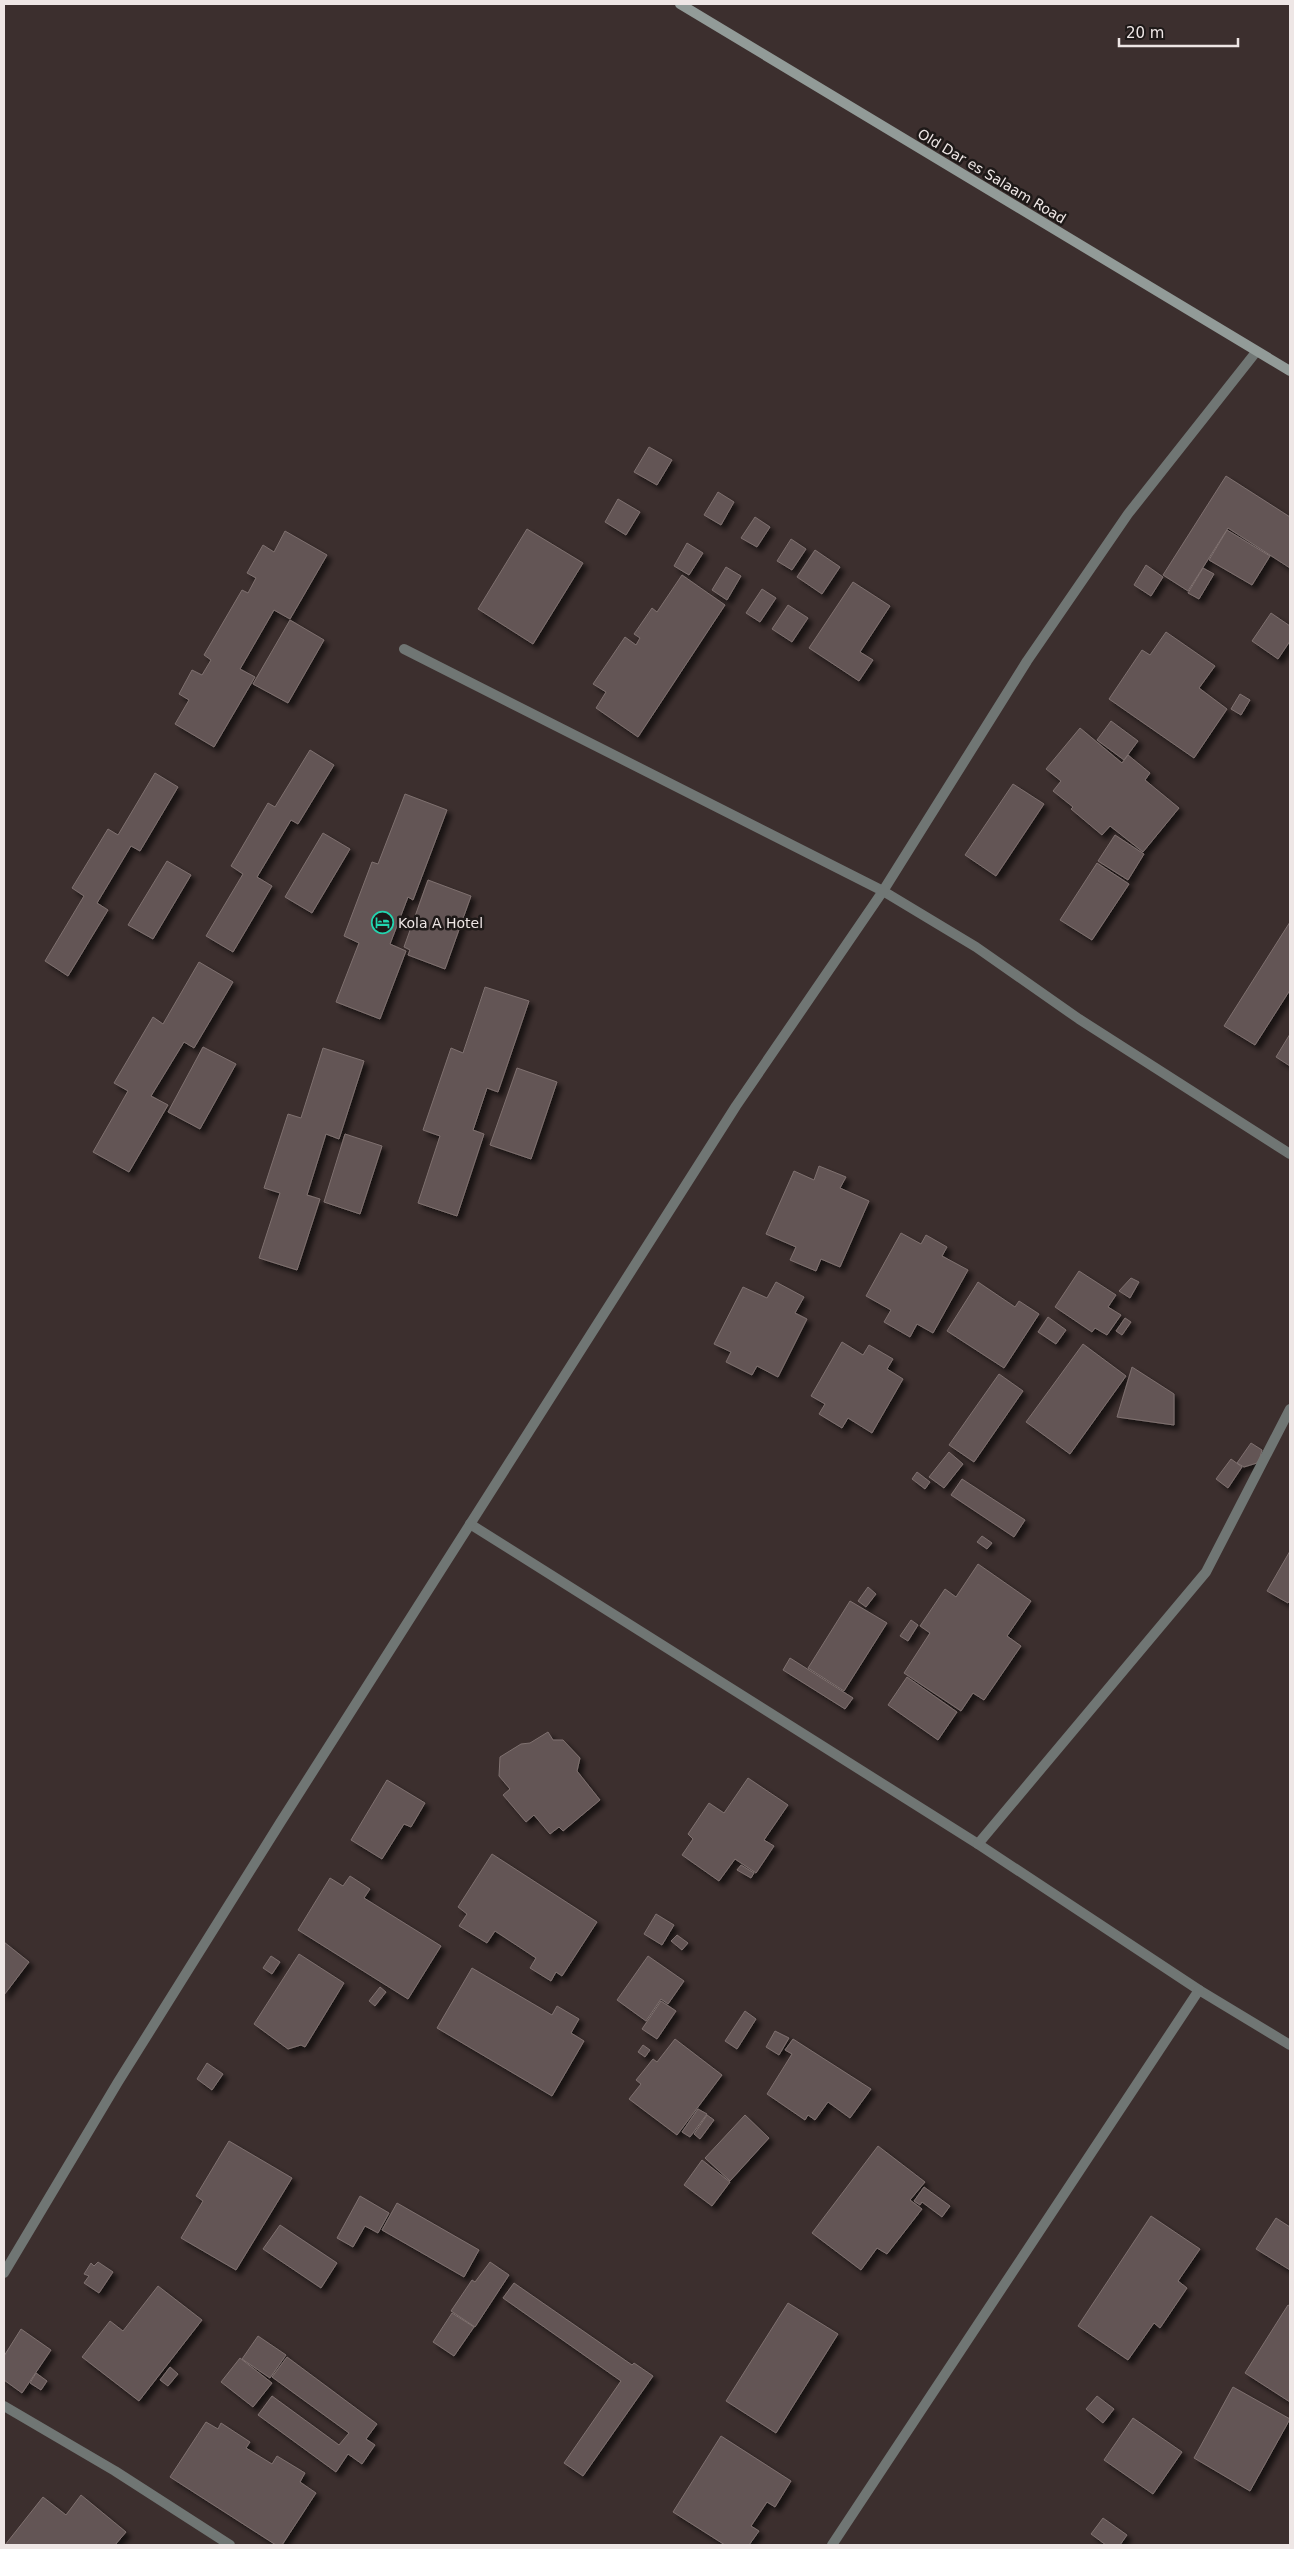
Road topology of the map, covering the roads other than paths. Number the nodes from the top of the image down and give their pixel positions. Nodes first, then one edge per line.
1 (680, 4) edge
2 (1256, 352) junction
3 (1290, 371) edge
4 (404, 649) dead end
5 (884, 891) junction
6 (1290, 1154) edge
7 (1290, 1409) edge
8 (470, 1524) junction
9 (978, 1844) junction
10 (1199, 1990) junction
11 (1290, 2045) edge
12 (4, 2273) edge
13 (4, 2406) edge
14 (230, 2545) edge
15 (832, 2545) edge

1 - 2 main road, Old Dar es Salaam Road
2 - 3 main road, Old Dar es Salaam Road
2 - 5 street
4 - 5 street
5 - 6 street
5 - 8 street
7 - 9 street
8 - 9 street
8 - 12 street
9 - 10 street
10 - 11 street
10 - 15 street
13 - 14 street

